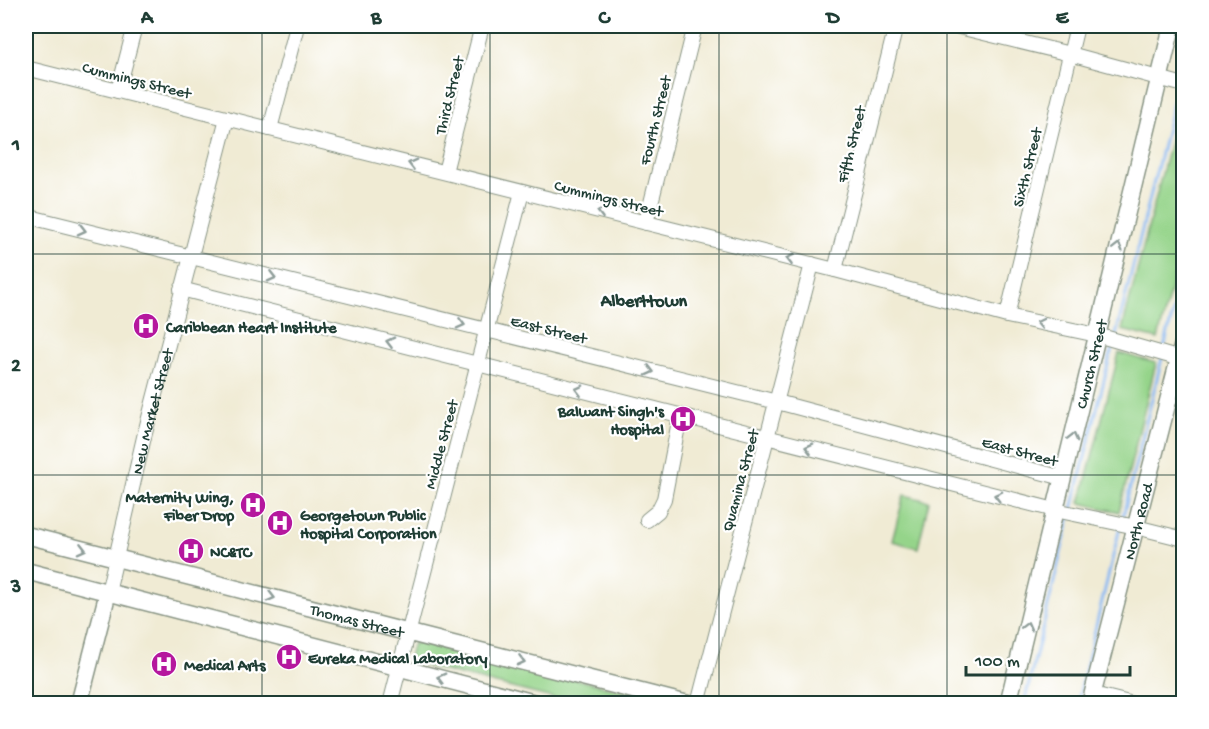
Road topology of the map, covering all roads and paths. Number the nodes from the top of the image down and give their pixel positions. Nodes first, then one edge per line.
1 (135, 26) edge
2 (297, 26) edge
3 (482, 26) edge
4 (695, 26) edge
5 (896, 26) edge
6 (955, 26) edge
7 (1077, 26) edge
8 (1172, 26) edge
9 (1070, 54) junction
10 (26, 68) edge
11 (1159, 78) junction
12 (1184, 85) edge
13 (118, 91) junction
14 (227, 118) junction
15 (270, 129) junction
16 (445, 172) junction
17 (522, 192) junction
18 (26, 216) edge
19 (646, 223) junction
20 (191, 256) junction
21 (812, 264) junction
22 (835, 270) junction
23 (182, 290) junction
24 (1007, 316) junction
25 (486, 330) junction
26 (1097, 335) junction
27 (1184, 339) edge
28 (1181, 359) edge
29 (477, 364) junction
30 (777, 402) junction
31 (680, 416) junction
32 (767, 438) junction
33 (1062, 478) junction
34 (1055, 510) junction
35 (647, 519) dead end
36 (1136, 527) junction
37 (26, 535) edge
38 (1184, 539) edge
39 (116, 558) junction
40 (26, 571) edge
41 (108, 592) junction
42 (409, 632) junction
43 (399, 668) junction
44 (1091, 699) edge
45 (79, 704) edge
46 (390, 704) edge
47 (539, 704) edge
48 (688, 704) edge
49 (698, 704) edge
50 (1008, 704) edge
51 (1133, 704) edge

1 - 13 street
2 - 15 street
3 - 16 street, Third Street
4 - 19 street, Fourth Street
5 - 22 street, Fifth Street
6 - 9 street
7 - 9 street, Sixth Street
8 - 11 street, Church Street
9 - 11 street
9 - 24 street, Sixth Street
10 - 13 street, Cummings Street
11 - 12 street
26 -> 11 street, Church Street
13 - 14 street, Cummings Street
14 - 15 street, Cummings Street
14 - 20 street, New Market Street
16 -> 15 street, Cummings Street
16 - 17 street, Cummings Street
19 -> 17 street, Cummings Street
17 - 25 street, Middle Street
18 -> 20 street, East Street
21 -> 19 street, Cummings Street
20 - 23 street, New Market Street
20 -> 25 street, East Street
21 - 22 street, Cummings Street
21 - 30 street, Quamina Street
22 - 24 street, Cummings Street
29 -> 23 street
23 - 39 street, New Market Street
26 -> 24 street, Cummings Street
25 - 29 street, Middle Street
25 -> 30 street, East Street
26 - 28 street, Cummings Street
33 -> 26 street, Church Street
27 - 28 street, North Road
28 - 36 street, North Road
31 -> 29 street
29 - 42 street, Middle Street
30 - 32 street, Quamina Street
30 - 33 street, East Street
31 - 32 street
31 - 35 street
34 -> 32 street
32 - 49 street, Quamina Street
33 - 34 street, Church Street
34 - 36 street
50 -> 34 street, Church Street
36 - 38 street
36 - 44 street, North Road
37 -> 39 street, Thomas Street
39 - 41 street, New Market Street
39 -> 42 street, Thomas Street
40 - 41 street
41 - 43 street
41 - 45 street, New Market Street
42 - 43 street, Middle Street
42 -> 48 street, Thomas Street
43 - 46 street, Middle Street
47 -> 43 street
44 - 51 street

